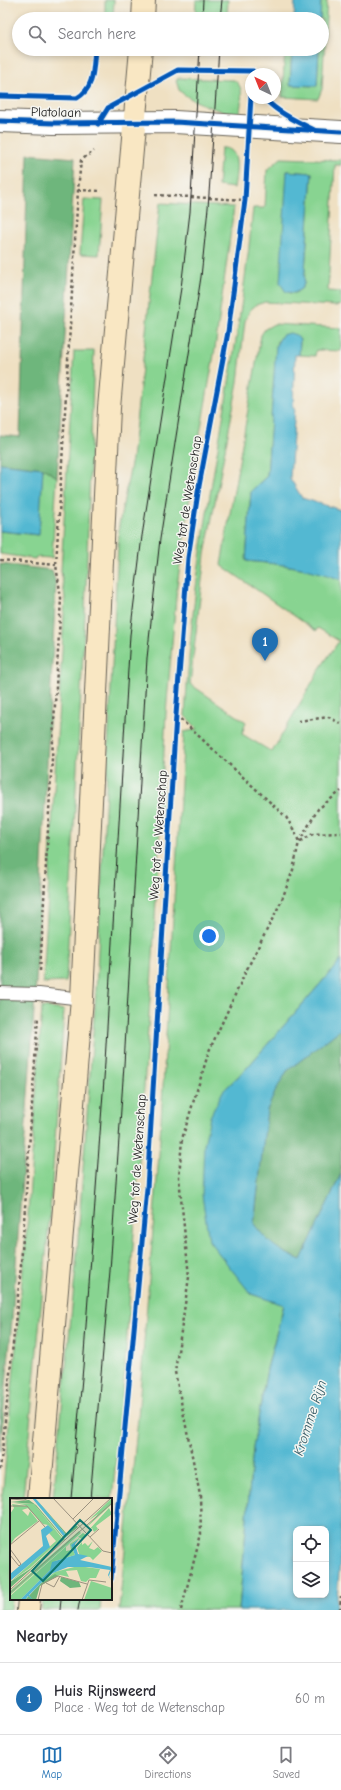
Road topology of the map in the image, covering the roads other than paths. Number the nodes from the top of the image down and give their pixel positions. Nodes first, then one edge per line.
1 (144, 0) edge
2 (143, 12) edge
3 (140, 56) edge
4 (0, 120) edge
5 (134, 123) junction
6 (341, 132) edge
7 (0, 993) edge
8 (82, 999) junction
9 (39, 1498) edge
10 (29, 1600) edge
11 (28, 1610) edge

1 - 2 main road
3 - 5 main road
4 - 5 street, Platolaan
5 - 6 street, Platolaan
5 - 8 main road
7 - 8 lane
8 - 9 main road
10 - 11 main road

